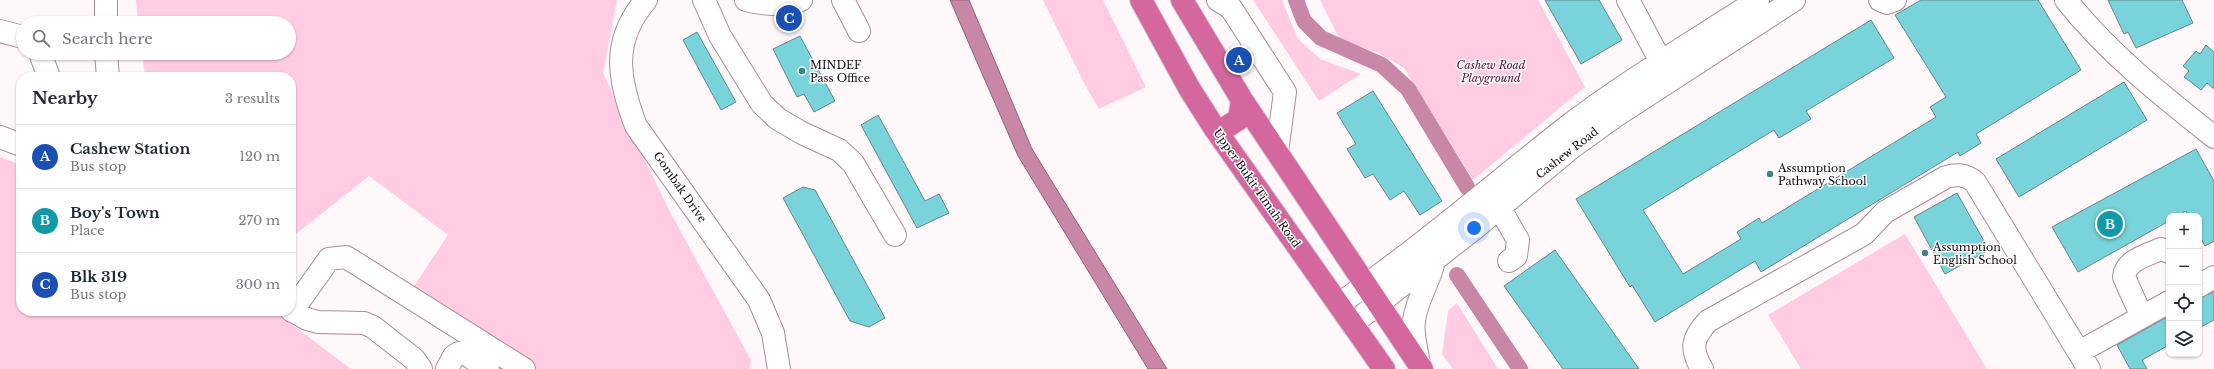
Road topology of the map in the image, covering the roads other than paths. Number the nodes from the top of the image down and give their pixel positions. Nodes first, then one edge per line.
1 (106, 0) edge
2 (646, 0) edge
3 (704, 0) edge
4 (746, 0) edge
5 (801, 0) edge
6 (843, 0) edge
7 (1141, 0) edge
8 (1182, 0) edge
9 (1218, 0) edge
10 (1628, 0) edge
11 (1758, 0) edge
12 (1794, 0) edge
13 (1880, 0) edge
14 (1895, 0) edge
15 (2066, 0) edge
16 (106, 16) edge
17 (0, 31) edge
18 (859, 31) dead end
19 (16, 35) edge
20 (43, 60) edge
21 (107, 60) edge
22 (1666, 71) junction
23 (47, 72) edge
24 (108, 72) edge
25 (1242, 100) junction
26 (1216, 129) junction
27 (0, 137) edge
28 (2214, 137) edge
29 (16, 143) edge
30 (1277, 152) junction
31 (1489, 199) junction
32 (895, 235) dead end
33 (2166, 251) edge
34 (1434, 261) junction
35 (1509, 261) dead end
36 (2214, 277) edge
37 (1366, 285) junction
38 (2201, 285) edge
39 (296, 303) edge
40 (1339, 304) junction
41 (1379, 304) junction
42 (2166, 304) edge
43 (296, 313) edge
44 (2142, 317) junction
45 (1352, 324) junction
46 (2084, 360) edge
47 (1421, 367) edge
48 (421, 369) edge
49 (447, 369) edge
50 (488, 369) edge
51 (524, 369) edge
52 (779, 369) edge
53 (1384, 369) edge
54 (1702, 369) edge

1 - 16 street
2 - 52 street, Gombak Drive
3 - 32 street
4 - 5 street
6 - 18 street
7 - 26 highway, Upper Bukit Timah Road
8 - 25 highway
9 - 30 street
10 - 22 street
11 - 22 street, Cashew Road
12 - 22 street, Cashew Road
13 - 14 street
15 - 28 street
17 - 19 street
20 - 23 street
21 - 24 street
22 - 31 street, Cashew Road
25 - 26 highway
25 - 30 highway
26 - 40 highway, Upper Bukit Timah Road
27 - 29 street
30 - 37 highway
31 - 34 street, Cashew Road
31 - 35 street
31 - 37 street, Cashew Road
33 - 44 street
34 - 41 street, Cashew Road
34 - 47 street
36 - 38 street
37 - 40 street, Cashew Road
37 - 41 highway
39 - 51 street
40 - 45 highway, Upper Bukit Timah Road
41 - 45 street, Cashew Road
41 - 47 highway
42 - 44 street
43 - 48 street
44 - 46 street
45 - 53 highway, Upper Bukit Timah Road
46 - 54 street
49 - 50 street

